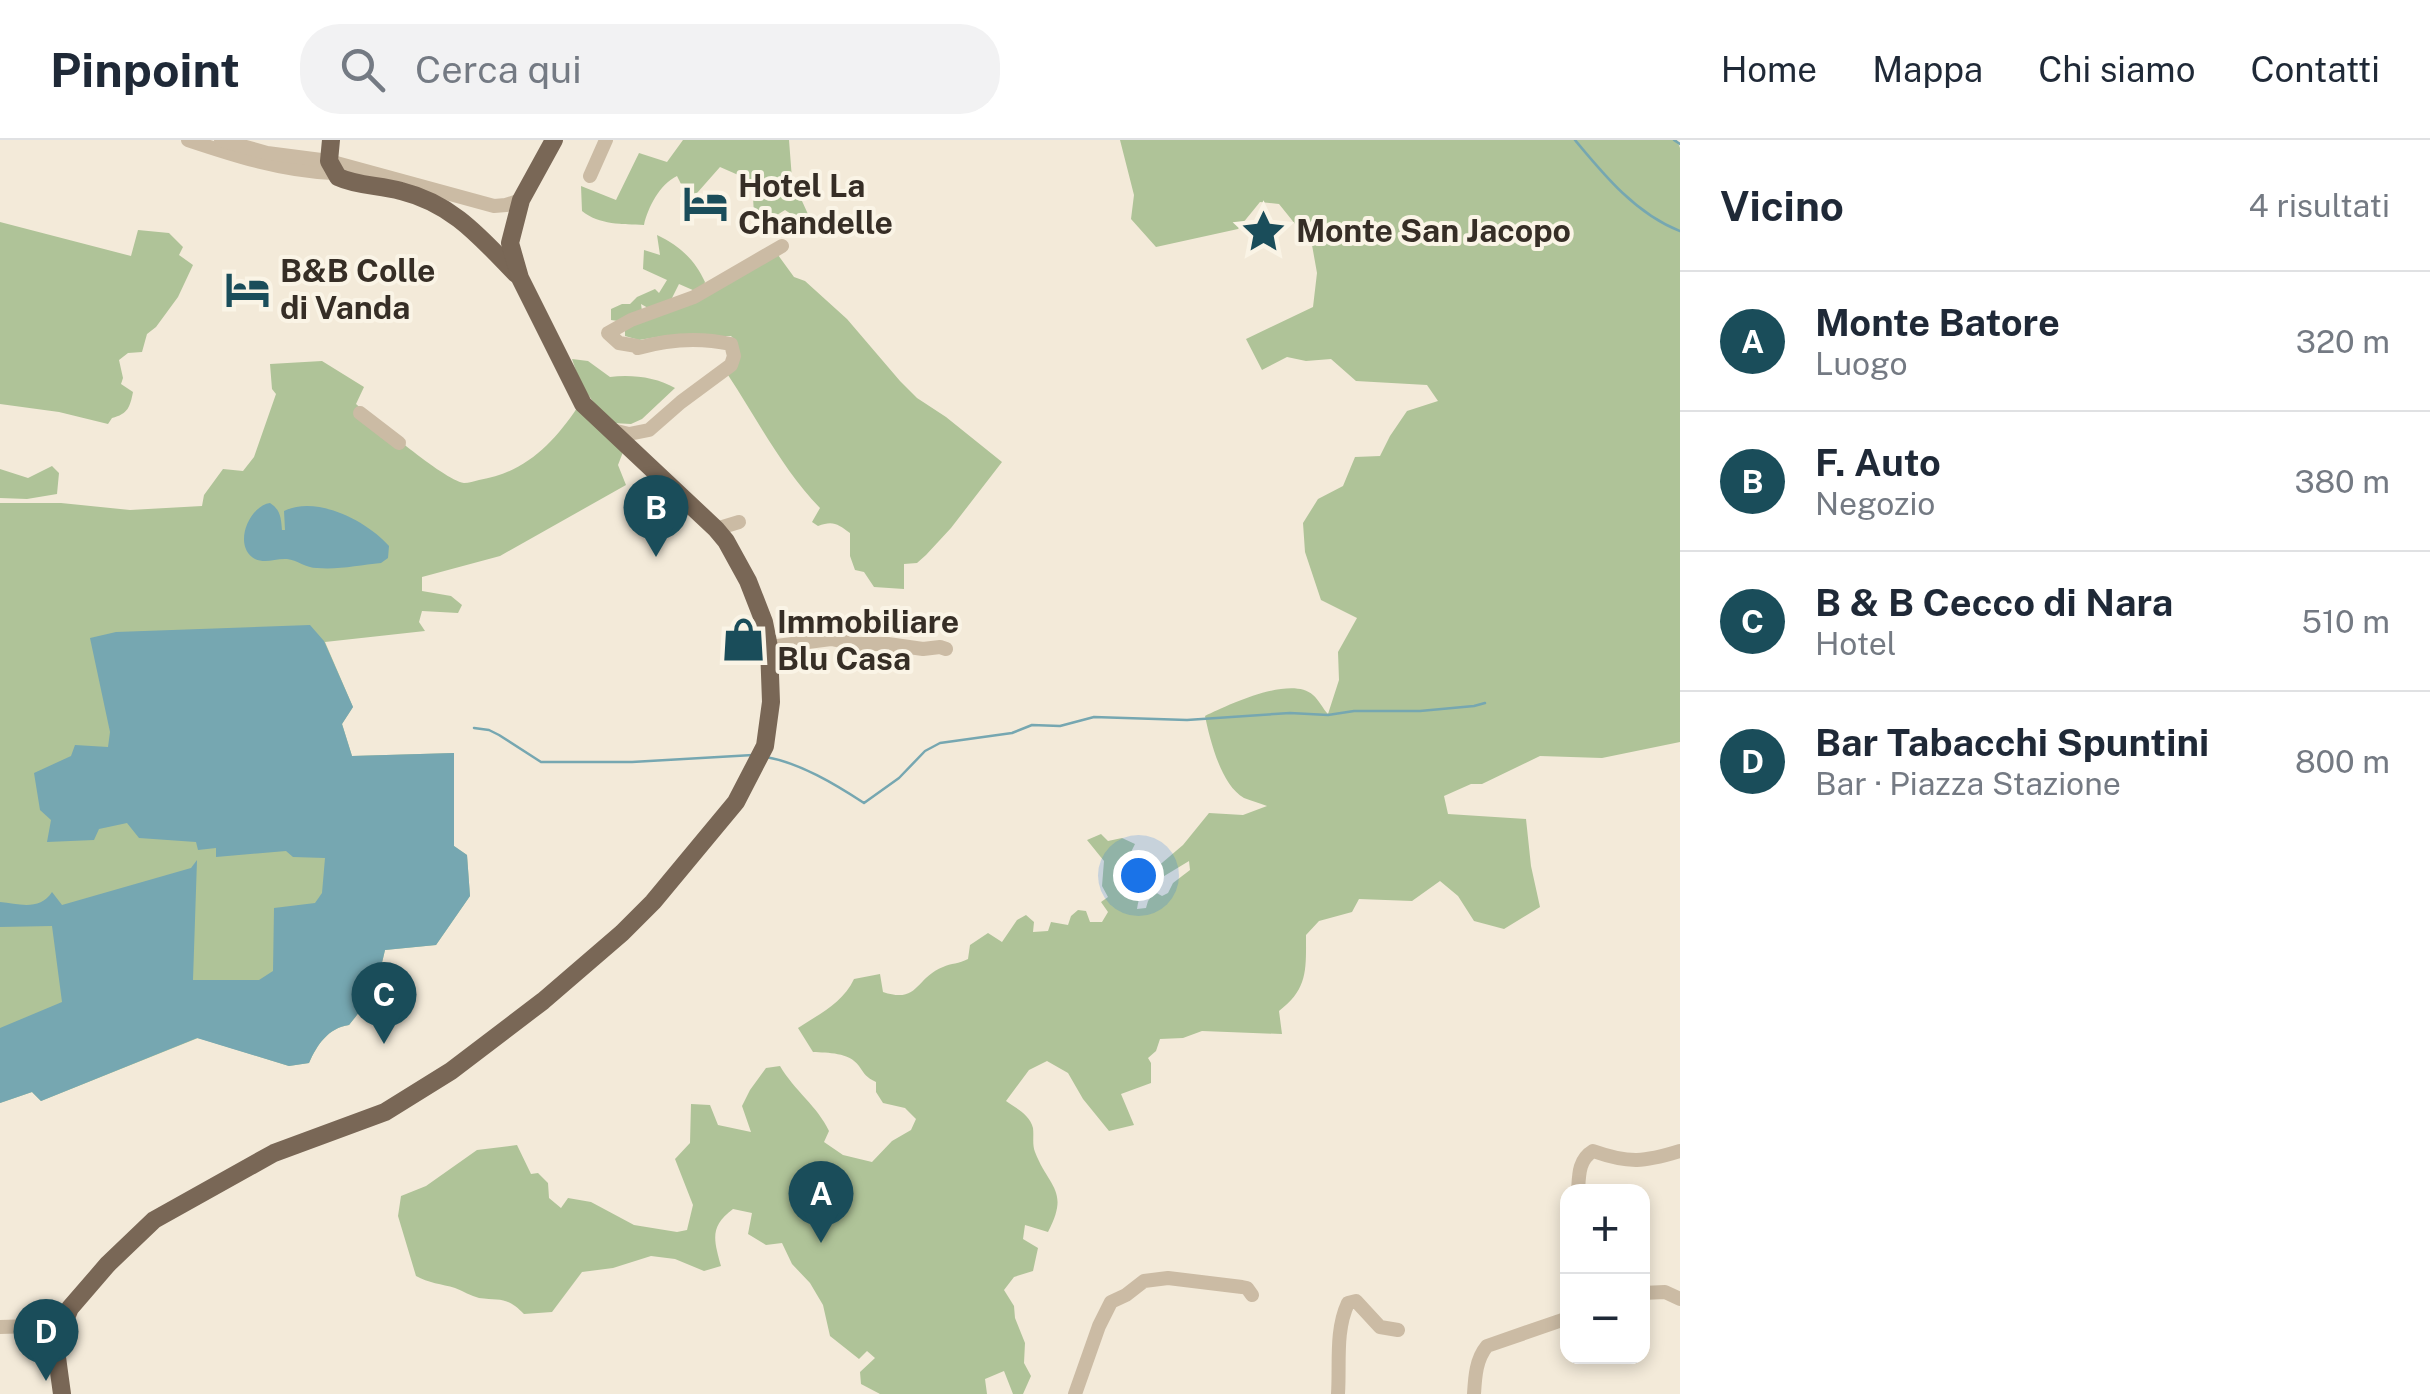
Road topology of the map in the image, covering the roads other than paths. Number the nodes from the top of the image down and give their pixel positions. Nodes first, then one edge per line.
1 (188, 140) edge
2 (221, 140) edge
3 (332, 140) edge
4 (554, 140) edge
5 (606, 140) edge
6 (331, 167) junction
7 (590, 176) dead end
8 (521, 200) junction
9 (510, 243) junction
10 (782, 246) dead end
11 (490, 247) junction
12 (520, 278) junction
13 (360, 414) dead end
14 (607, 428) junction
15 (398, 443) dead end
16 (739, 522) dead end
17 (716, 529) junction
18 (770, 647) junction
19 (946, 649) dead end
20 (1680, 1151) edge
21 (1579, 1184) edge
22 (1650, 1293) edge
23 (1252, 1295) dead end
24 (1680, 1298) edge
25 (1560, 1321) edge
26 (0, 1326) edge
27 (1398, 1330) dead end
28 (60, 1332) junction
29 (62, 1394) edge
30 (1075, 1394) edge
31 (1338, 1394) edge
32 (1474, 1394) edge

1 - 6 street
2 - 6 street
3 - 6 main road
4 - 8 main road
5 - 7 street
6 - 8 street
6 - 11 main road
8 - 9 main road
9 - 11 main road
9 - 12 main road
10 - 14 street
11 - 12 main road
12 - 14 main road
13 - 15 street
14 - 17 main road
16 - 17 street
17 - 18 main road
18 - 19 street
18 - 28 main road
20 - 21 street
22 - 24 street
23 - 30 street
25 - 32 street
26 - 28 street
27 - 31 street
28 - 29 main road

